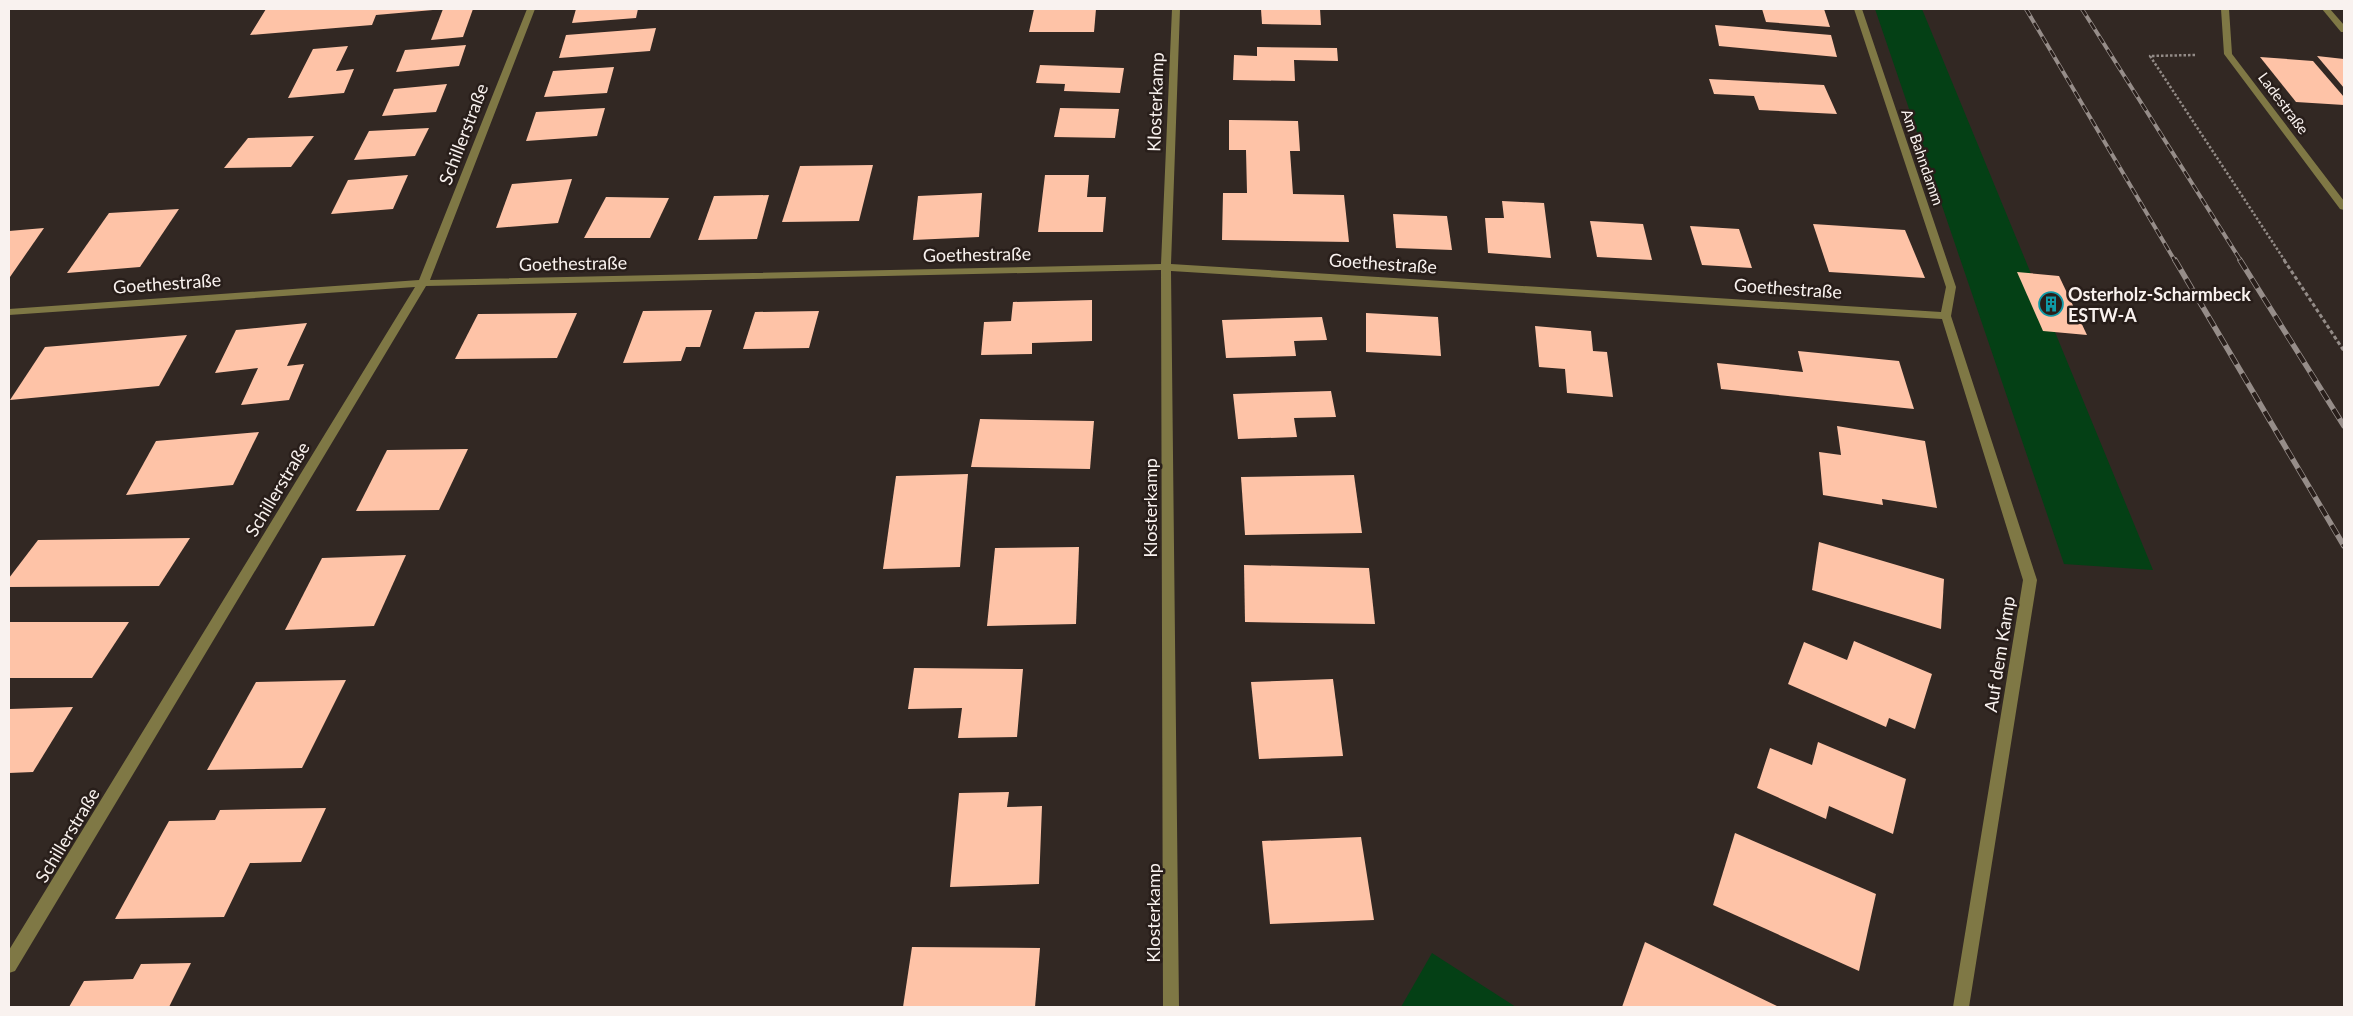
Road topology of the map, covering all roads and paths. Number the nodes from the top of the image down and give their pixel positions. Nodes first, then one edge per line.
1 (530, 9) edge
2 (1176, 9) edge
3 (1858, 9) edge
4 (2225, 9) edge
5 (2326, 9) edge
6 (2344, 30) edge
7 (2228, 54) junction
8 (2344, 207) edge
9 (1166, 267) junction
10 (423, 283) junction
11 (9, 312) edge
12 (1946, 316) junction
13 (2344, 351) edge
14 (9, 965) edge
15 (1171, 1007) edge
16 (1961, 1007) edge

1 - 10 street, Schillerstraße
2 - 9 street, Klosterkamp
3 - 12 street, Am Bahndamm
4 - 7 street
5 - 6 street
7 - 8 street, Ladestraße
7 - 13 path
9 - 10 street, Goethestraße
9 - 12 street, Goethestraße
9 - 15 street, Klosterkamp
10 - 11 street, Goethestraße
10 - 14 street, Schillerstraße
12 - 16 street, Auf dem Kamp

